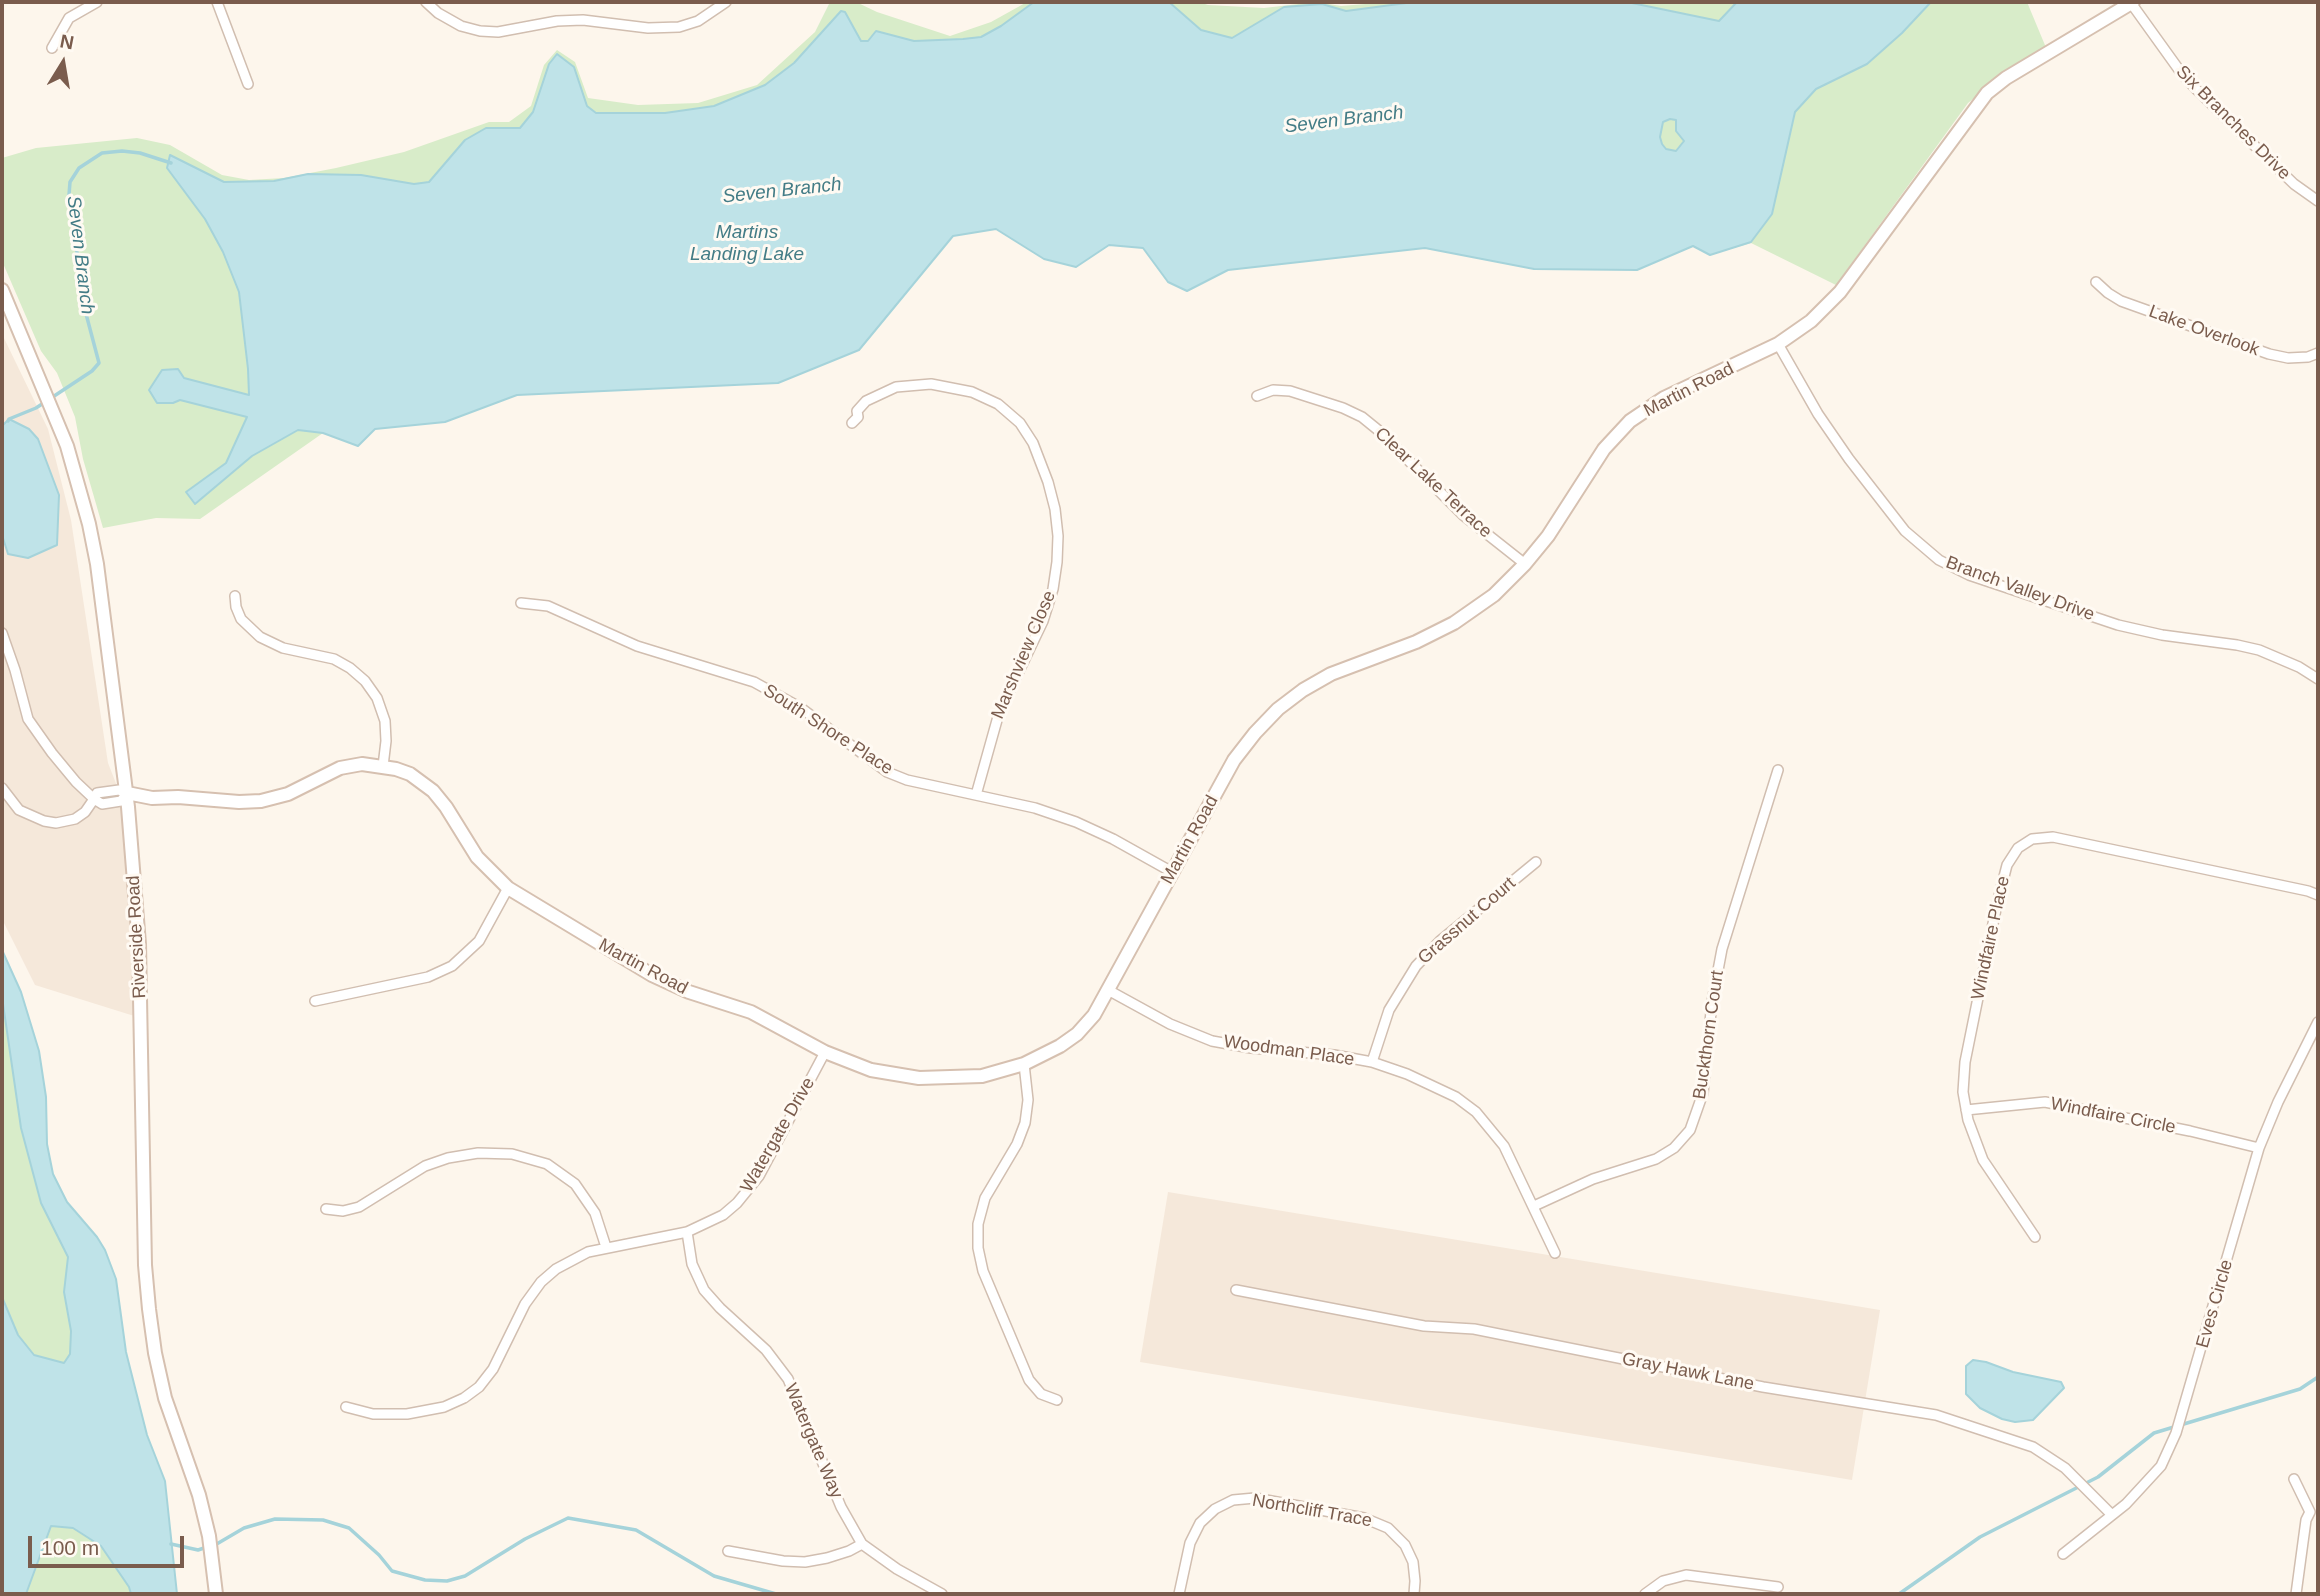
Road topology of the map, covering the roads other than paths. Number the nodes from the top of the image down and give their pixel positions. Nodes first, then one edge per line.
1 (97, 2) edge
2 (217, 2) edge
3 (426, 2) edge
4 (726, 2) edge
5 (2132, 2) edge
6 (52, 48) dead end
7 (248, 84) dead end
8 (2318, 201) edge
9 (2096, 282) dead end
10 (2, 290) edge
11 (1778, 344) junction
12 (2318, 353) edge
13 (1257, 396) dead end
14 (852, 424) dead end
15 (1525, 564) junction
16 (235, 596) dead end
17 (522, 603) dead end
18 (2, 633) edge
19 (2318, 679) edge
20 (383, 766) junction
21 (1778, 770) dead end
22 (2, 788) edge
23 (127, 793) junction
24 (976, 795) junction
25 (94, 799) junction
26 (1536, 862) dead end
27 (1172, 872) junction
28 (508, 888) junction
29 (2318, 895) edge
30 (1108, 990) junction
31 (315, 1001) dead end
32 (2318, 1022) edge
33 (825, 1052) junction
34 (1372, 1062) junction
35 (1024, 1065) junction
36 (1966, 1110) junction
37 (2259, 1147) junction
38 (1534, 1206) junction
39 (326, 1209) dead end
40 (687, 1232) junction
41 (2035, 1237) dead end
42 (606, 1247) junction
43 (1555, 1253) dead end
44 (1236, 1290) dead end
45 (1057, 1400) dead end
46 (346, 1407) dead end
47 (2294, 1479) dead end
48 (2314, 1511) edge
49 (2112, 1516) junction
50 (862, 1544) junction
51 (728, 1551) dead end
52 (2063, 1554) dead end
53 (1778, 1587) dead end
54 (216, 1594) edge
55 (942, 1594) edge
56 (1179, 1594) edge
57 (1414, 1594) edge
58 (1645, 1594) edge
59 (2296, 1594) edge

1 - 6 street
2 - 7 street
3 - 4 street
5 - 8 street, Six Branches Drive
5 - 11 street, Martin Road
9 - 12 street, Lake Overlook
10 - 23 street, Riverside Road
11 - 15 street, Martin Road
11 - 19 street, Branch Valley Drive
13 - 15 street, Clear Lake Terrace
14 - 24 street, Marshview Close
15 - 27 street, Martin Road
16 - 20 street
17 - 24 street, South Shore Place
18 - 25 street
20 - 23 street, Martin Road
20 - 28 street, Martin Road
21 - 38 street, Buckthorn Court
22 - 25 street
23 - 25 street
23 - 54 street, Riverside Road
24 - 27 street, South Shore Place
26 - 34 street, Grassnut Court
27 - 30 street, Martin Road
28 - 31 street
28 - 33 street, Martin Road
29 - 36 street, Windfaire Place
30 - 34 street, Woodman Place
30 - 35 street, Martin Road
32 - 37 street, Eves Circle
33 - 35 street, Martin Road
33 - 40 street, Watergate Drive
34 - 38 street, Woodman Place
35 - 45 street
36 - 37 street, Windfaire Circle
36 - 41 street, Windfaire Place
37 - 49 street, Eves Circle
38 - 43 street, Woodman Place
39 - 42 street
40 - 42 street, Watergate Drive
40 - 50 street, Watergate Way
42 - 46 street, Watergate Drive
44 - 49 street, Gray Hawk Lane
47 - 48 street
48 - 59 street
49 - 52 street, Eves Circle
50 - 51 street
50 - 55 street, Watergate Way
53 - 58 street
56 - 57 street, Northcliff Trace

